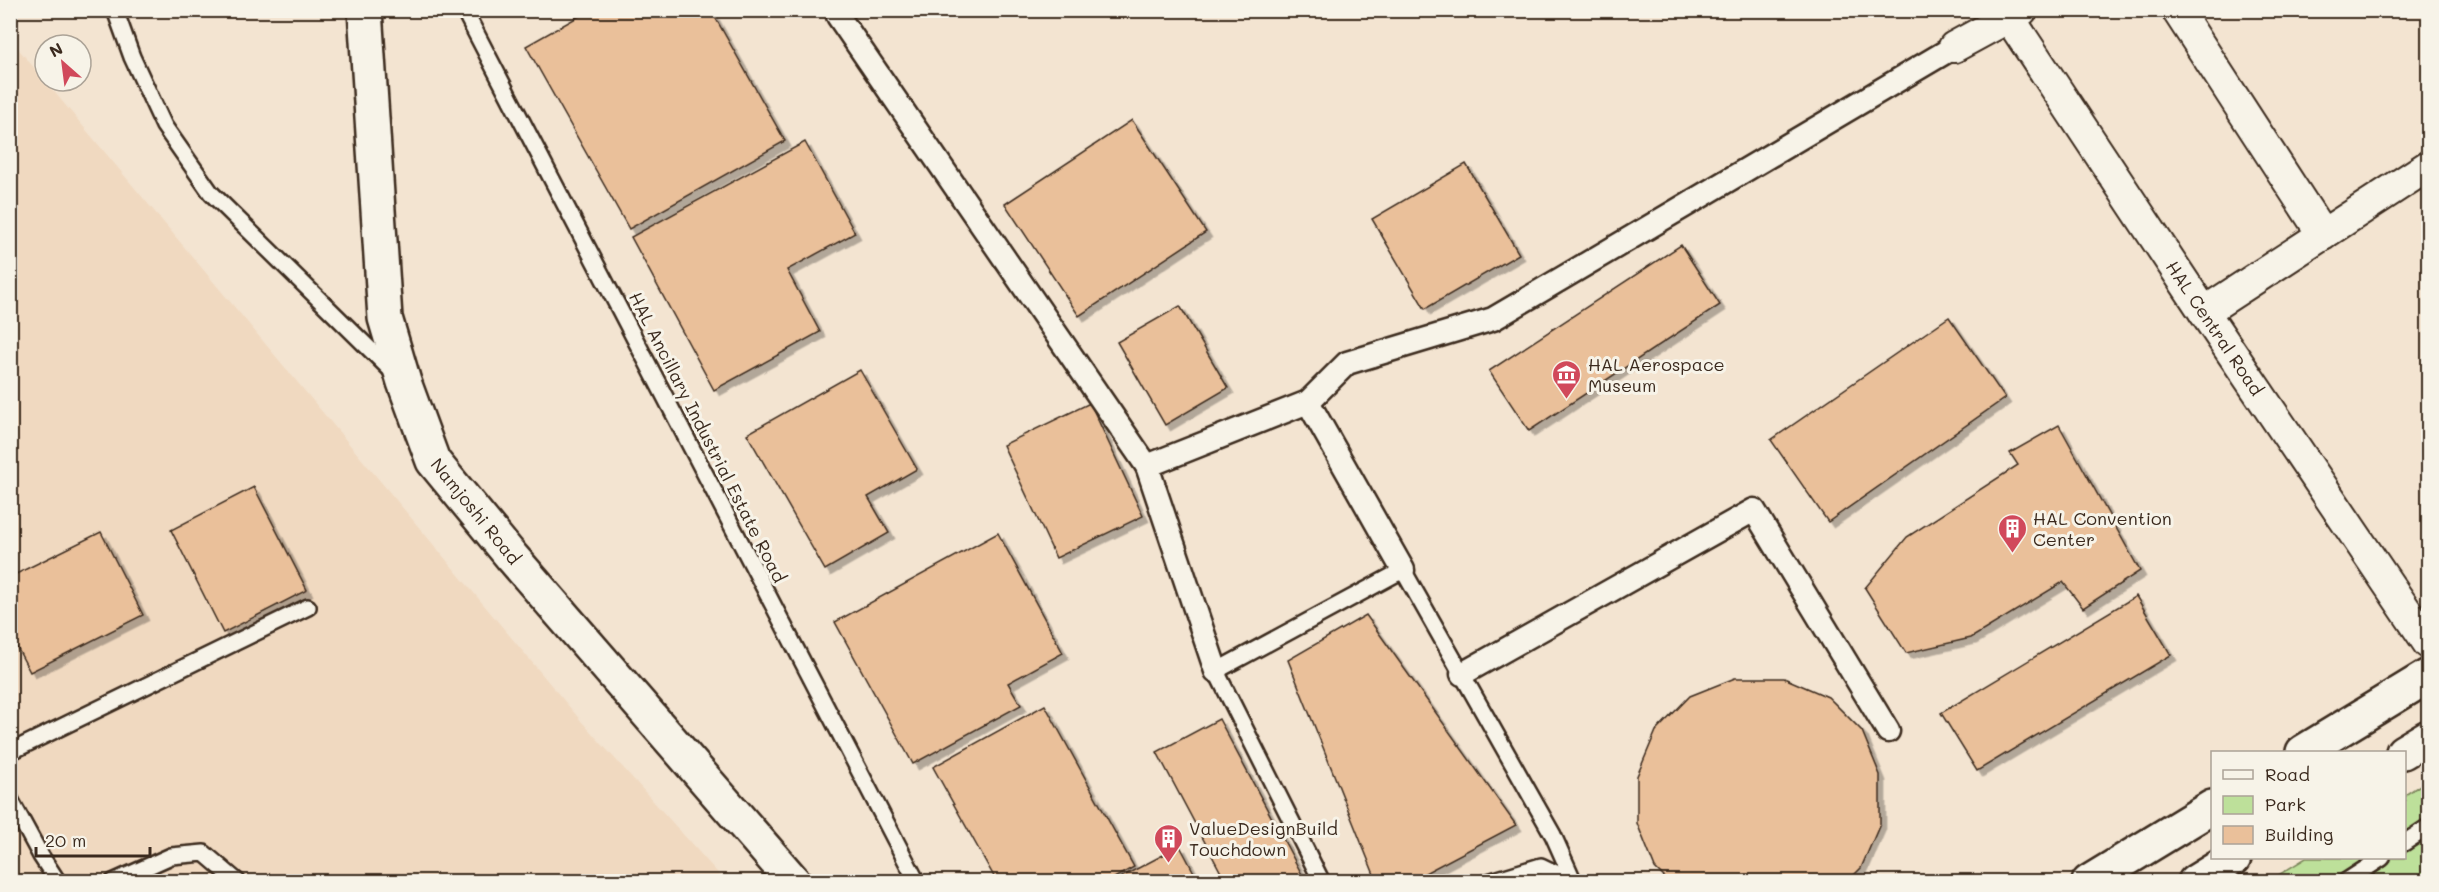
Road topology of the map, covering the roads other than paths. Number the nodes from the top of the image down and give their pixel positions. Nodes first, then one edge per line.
1 (115, 10) edge
2 (365, 10) edge
3 (464, 10) edge
4 (2177, 10) edge
5 (2012, 13) edge
6 (838, 16) dead end
7 (1954, 46) joint
8 (2428, 166) edge
9 (2323, 235) junction
10 (2204, 312) junction
11 (404, 382) junction
12 (1308, 402) junction
13 (1147, 466) junction
14 (1403, 570) junction
15 (308, 607) dead end
16 (2428, 643) edge
17 (1215, 671) junction
18 (1462, 674) junction
19 (2428, 676) edge
20 (1888, 731) dead end
21 (2428, 737) edge
22 (2306, 751) edge
23 (2406, 751) edge
24 (10, 752) edge
25 (10, 799) edge
26 (2211, 808) edge
27 (2428, 827) edge
28 (2406, 842) edge
29 (2232, 859) edge
30 (2380, 859) edge
31 (1574, 881) edge
32 (58, 882) edge
33 (113, 882) edge
34 (238, 882) edge
35 (794, 882) edge
36 (917, 882) edge
37 (1322, 882) edge
38 (1488, 882) edge
39 (2089, 882) edge
40 (2195, 882) edge
41 (2345, 882) edge

1 - 11 lane
2 - 11 main road, Namjoshi Road
3 - 36 lane, HAL Ancillary Industrial Estate Road
4 - 9 street
5 - 7 street
5 - 10 street, HAL Central Road
6 - 13 street
7 - 12 street
8 - 9 street
9 - 10 street
10 - 16 street, HAL Central Road
11 - 35 main road, Namjoshi Road
12 - 13 street
12 - 14 street
13 - 17 street
14 - 17 lane
14 - 18 lane
15 - 24 lane
17 - 37 lane
18 - 20 street
18 - 31 lane
19 - 22 main road
21 - 23 main road
25 - 32 lane
26 - 39 main road
27 - 28 lane
29 - 40 main road
30 - 41 lane
31 - 38 lane
33 - 34 lane

